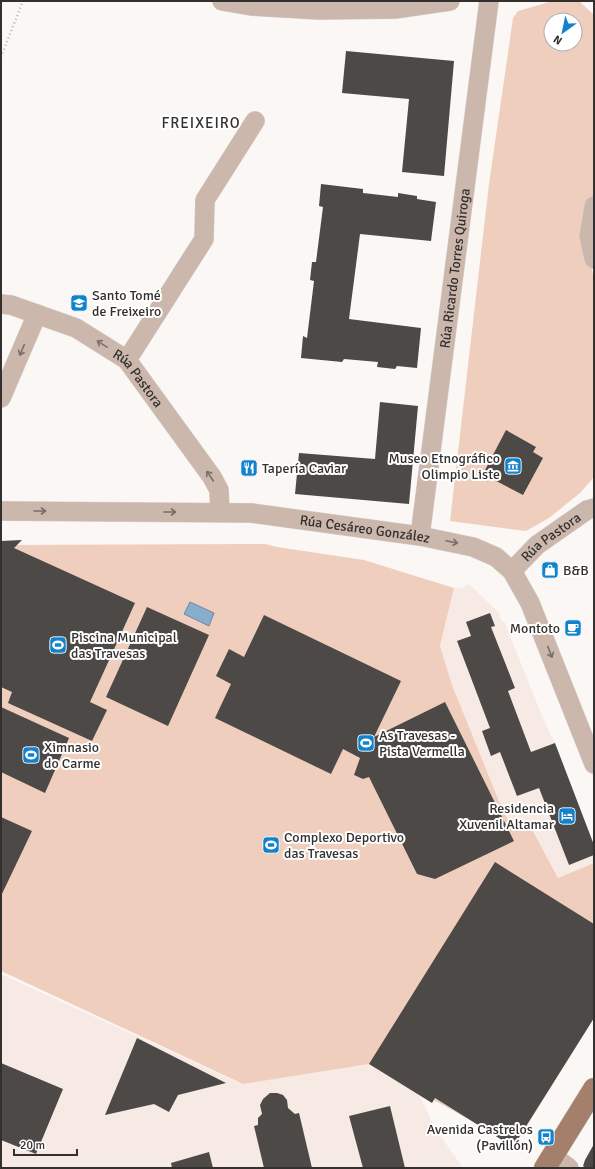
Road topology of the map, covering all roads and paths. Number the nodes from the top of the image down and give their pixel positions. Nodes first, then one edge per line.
1 (23, 1) edge
2 (222, 1) edge
3 (450, 1) edge
4 (489, 1) edge
5 (1, 57) edge
6 (255, 121) dead end
7 (594, 206) edge
8 (594, 259) edge
9 (1, 304) edge
10 (37, 314) junction
11 (127, 360) junction
12 (1, 398) edge
13 (594, 508) edge
14 (1, 511) edge
15 (220, 512) junction
16 (420, 536) junction
17 (512, 571) junction
18 (594, 764) edge
19 (594, 1090) edge
20 (556, 1164) edge

1 - 5 path
2 - 3 street
4 - 16 street, Rúa Ricardo Torres Quiroga
6 - 11 street
7 - 8 street
9 - 10 street, Rúa Pastora
11 -> 10 street, Rúa Pastora
10 -> 12 street
15 -> 11 street, Rúa Pastora
13 - 17 street, Rúa Pastora
14 -> 15 street, Rúa Cesáreo González
15 - 16 street, Rúa Cesáreo González
16 -> 17 street, Rúa Cesáreo González
17 -> 18 street, Rúa Cesáreo González
19 - 20 main road

